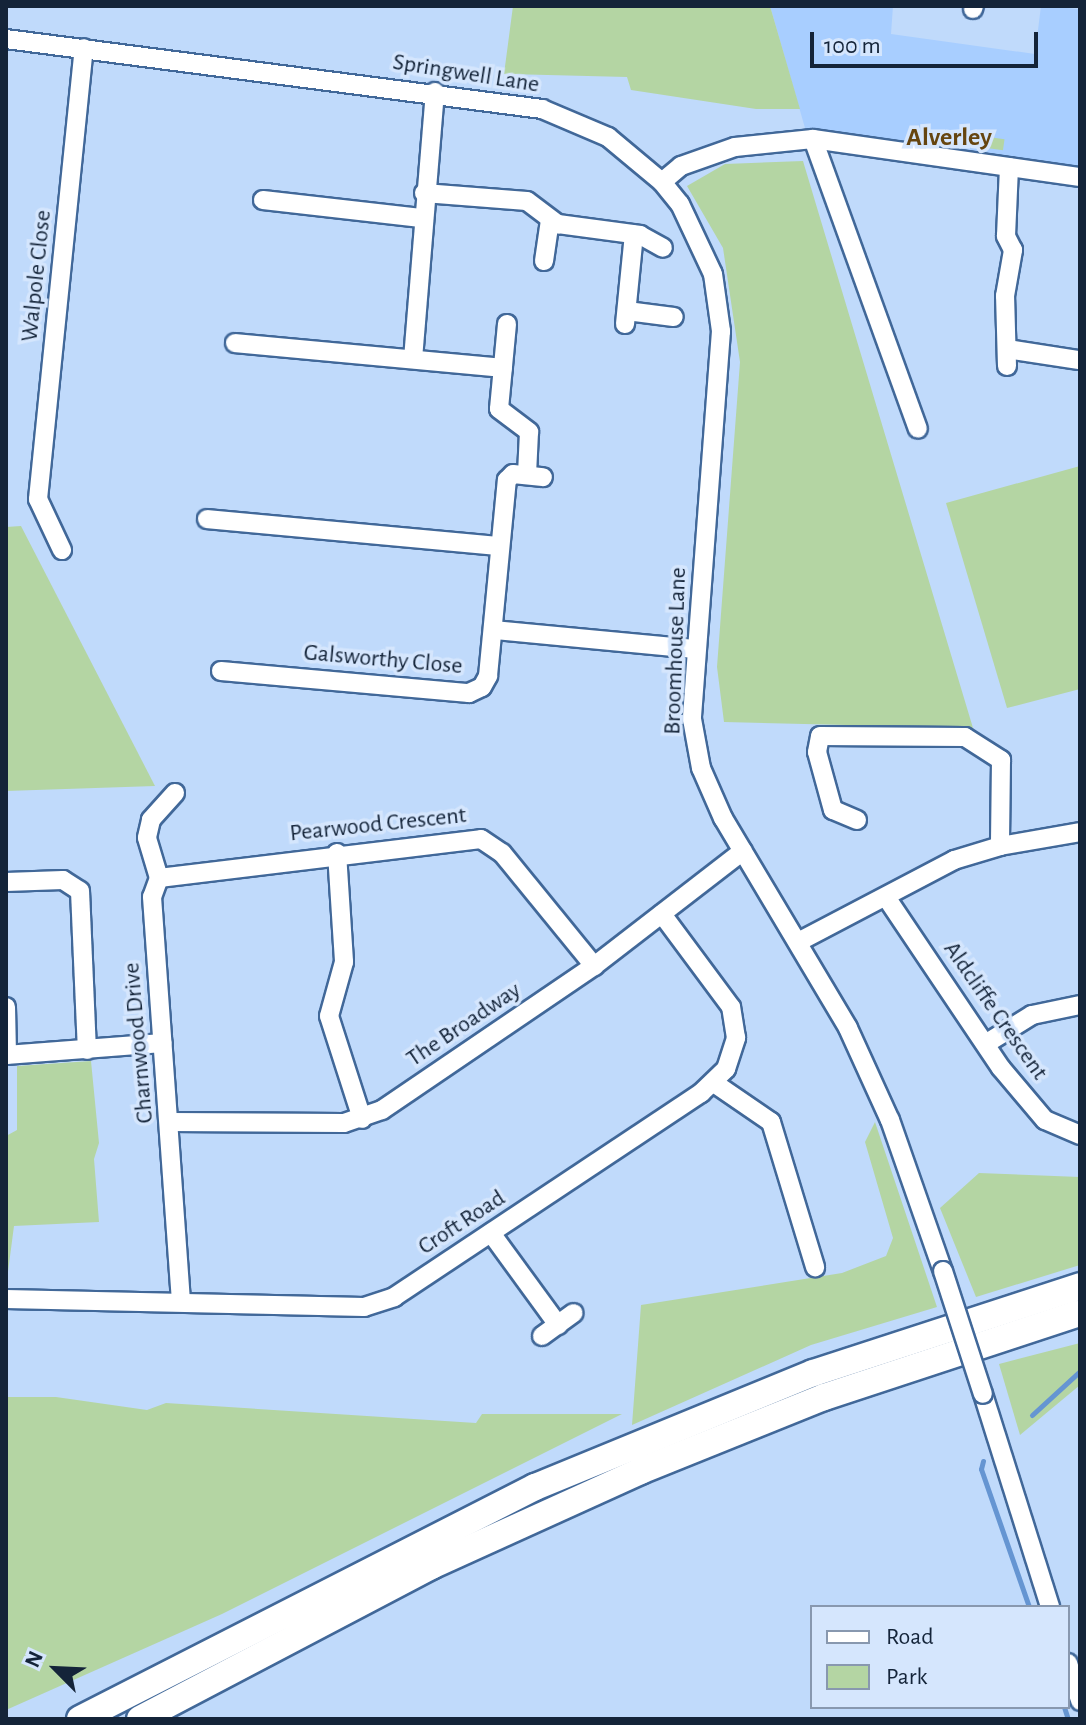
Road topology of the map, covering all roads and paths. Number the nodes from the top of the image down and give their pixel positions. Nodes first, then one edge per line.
1 (6, 39) edge
2 (84, 48) junction
3 (435, 92) junction
4 (813, 139) junction
5 (1009, 167) junction
6 (1080, 177) edge
7 (662, 182) junction
8 (424, 193) junction
9 (263, 200) dead end
10 (421, 218) junction
11 (550, 220) junction
12 (634, 234) junction
13 (663, 248) dead end
14 (544, 261) dead end
15 (674, 317) dead end
16 (507, 324) dead end
17 (235, 343) dead end
18 (413, 359) junction
19 (1079, 360) edge
20 (503, 368) junction
21 (918, 429) dead end
22 (207, 519) dead end
23 (500, 546) junction
24 (62, 550) dead end
25 (494, 630) junction
26 (696, 649) junction
27 (221, 671) dead end
28 (175, 793) dead end
29 (857, 820) dead end
30 (1080, 832) edge
31 (1000, 846) junction
32 (743, 851) junction
33 (337, 853) junction
34 (159, 878) junction
35 (6, 882) edge
36 (886, 897) junction
37 (662, 914) junction
38 (800, 941) junction
39 (594, 966) junction
40 (1080, 1005) edge
41 (6, 1007) edge
42 (163, 1043) junction
43 (987, 1043) junction
44 (87, 1050) junction
45 (6, 1055) edge
46 (714, 1083) junction
47 (362, 1119) junction
48 (170, 1122) junction
49 (1080, 1135) edge
50 (491, 1233) junction
51 (815, 1267) dead end
52 (1080, 1286) edge
53 (6, 1299) edge
54 (181, 1302) junction
55 (574, 1313) dead end
56 (1080, 1313) edge
57 (558, 1325) junction
58 (542, 1336) dead end
59 (1049, 1605) edge
60 (1070, 1668) edge
61 (1079, 1692) edge
62 (80, 1719) edge
63 (140, 1719) edge

1 - 2 street, Springwell Lane
2 - 3 street, Springwell Lane
2 - 24 street, Walpole Close
3 - 7 street, Springwell Lane
3 - 8 street
4 - 5 street
4 - 7 street
4 - 21 street
5 - 6 street
5 - 19 street
7 - 26 street, Broomhouse Lane
8 - 10 street
8 - 11 street
9 - 10 street
10 - 18 street
11 - 12 street
11 - 14 street
12 - 13 street
12 - 15 street
16 - 20 street
17 - 18 street
18 - 20 street
20 - 23 street, Galsworthy Close
22 - 23 street
23 - 25 street, Galsworthy Close
25 - 26 street
25 - 27 street, Galsworthy Close
26 - 32 street, Broomhouse Lane
28 - 34 street, Charnwood Drive
29 - 31 street
30 - 31 street
31 - 36 street
32 - 37 street, The Broadway
32 - 38 street, Broomhouse Lane
33 - 34 street, Pearwood Crescent
33 - 39 street, Pearwood Crescent
33 - 47 street
34 - 42 street, Charnwood Drive
35 - 44 street
36 - 38 street
36 - 43 street, Aldcliffe Crescent
37 - 39 street, The Broadway
37 - 46 street, Croft Road
38 - 59 street, Broomhouse Lane, bridge
39 - 47 street, The Broadway
40 - 43 street
41 - 45 street
42 - 44 street
42 - 48 street, Charnwood Drive
43 - 49 street, Aldcliffe Crescent
44 - 45 street
46 - 50 street, Croft Road
46 - 51 street
47 - 48 street
48 - 54 street, Charnwood Drive
50 - 54 street, Croft Road
50 - 57 street
52 - 62 highway
53 - 54 street, Croft Road
55 - 57 street
56 - 63 highway
57 - 58 street
60 - 61 street

